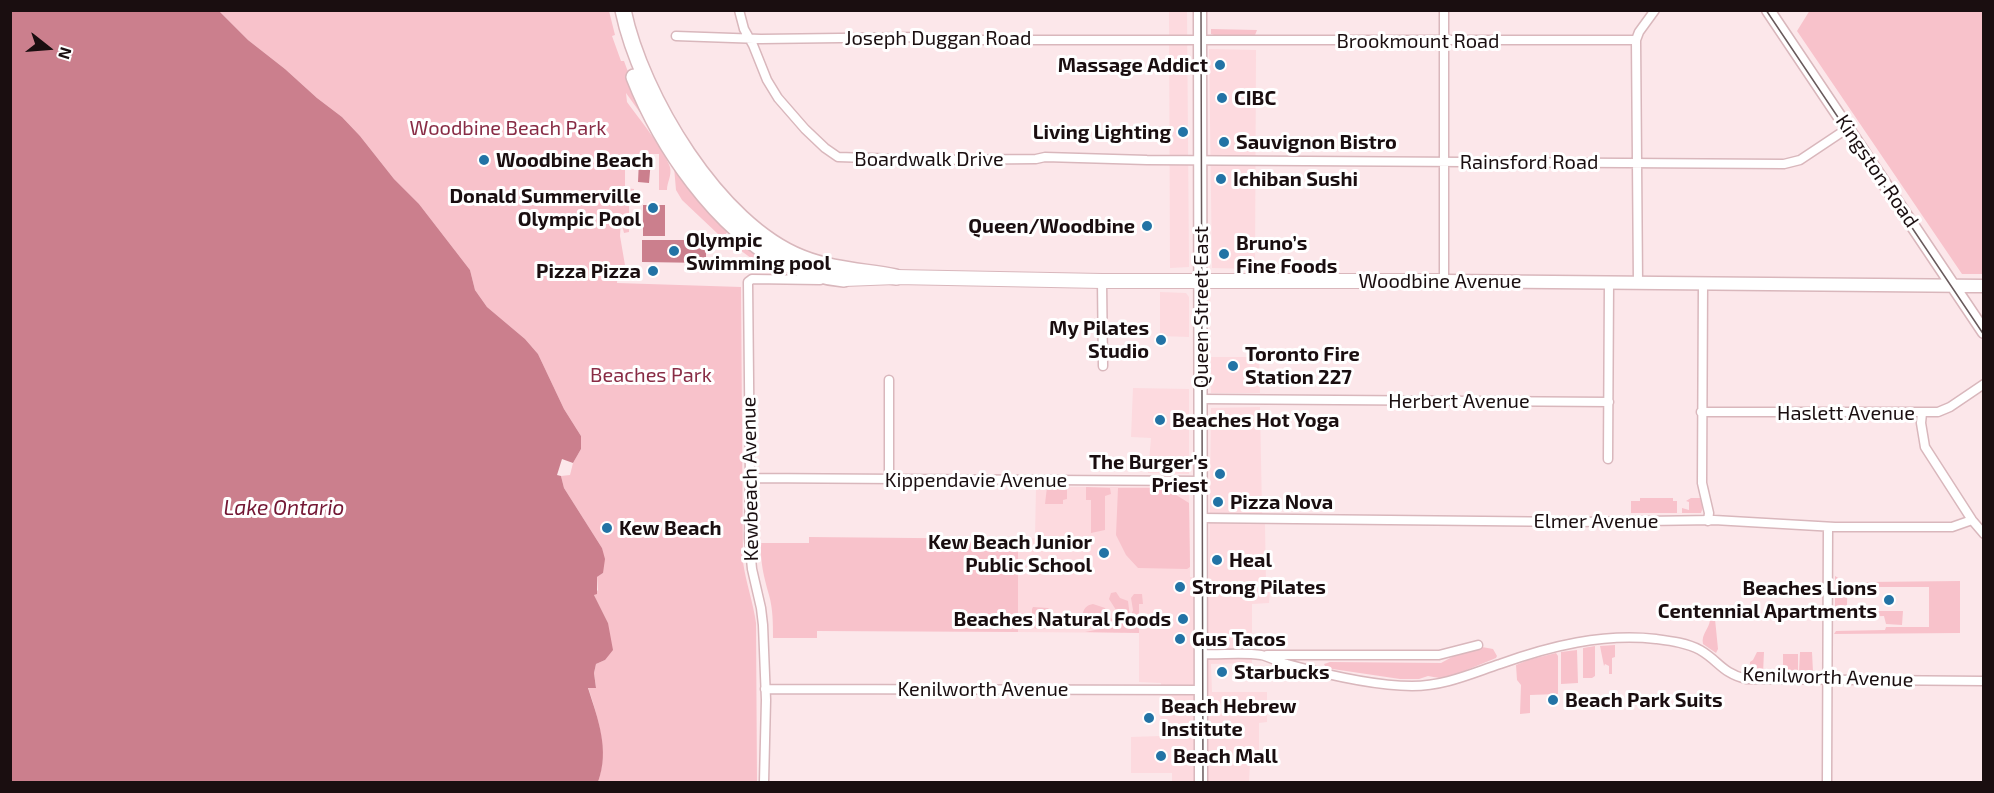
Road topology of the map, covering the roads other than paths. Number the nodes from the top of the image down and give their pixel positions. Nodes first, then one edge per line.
1 (613, 10) edge
2 (623, 10) edge
3 (739, 10) edge
4 (1200, 10) edge
5 (1444, 10) edge
6 (1655, 10) edge
7 (1768, 10) edge
8 (676, 36) dead end
9 (749, 38) junction
10 (1200, 40) junction
11 (1636, 40) junction
12 (1445, 41) junction
13 (1848, 128) junction
14 (1200, 160) junction
15 (1444, 161) junction
16 (1637, 163) junction
17 (896, 277) junction
18 (844, 279) junction
19 (1102, 281) junction
20 (1201, 281) junction
21 (1444, 281) junction
22 (748, 282) joint
23 (1610, 282) junction
24 (1638, 283) junction
25 (1702, 283) junction
26 (1953, 285) junction
27 (1983, 286) edge
28 (1983, 332) edge
29 (1103, 366) dead end
30 (889, 380) dead end
31 (1983, 384) edge
32 (1201, 399) junction
33 (1609, 402) junction
34 (1701, 412) junction
35 (1922, 413) junction
36 (1608, 459) dead end
37 (750, 478) junction
38 (889, 479) junction
39 (1201, 481) junction
40 (1201, 518) junction
41 (1972, 520) junction
42 (1708, 521) junction
43 (1828, 527) junction
44 (1983, 534) edge
45 (1478, 645) dead end
46 (1202, 654) junction
47 (1261, 655) junction
48 (1827, 681) junction
49 (1983, 681) edge
50 (765, 689) junction
51 (1201, 690) junction
52 (765, 783) edge
53 (1201, 783) edge
54 (1827, 783) edge

1 - 18 highway
2 - 17 highway, Woodbine Avenue
3 - 9 street, Boardwalk Drive
4 - 10 main road, Queen Street East
5 - 12 street
6 - 11 street
7 - 13 main road, Kingston Road
8 - 9 street, Joseph Duggan Road
9 - 10 street, Joseph Duggan Road
9 - 14 street, Boardwalk Drive
10 - 12 street, Brookmount Road
10 - 14 main road, Queen Street East
11 - 12 street, Brookmount Road
11 - 16 street
12 - 15 street
13 - 16 street, Rainsford Road
13 - 26 main road, Kingston Road
14 - 15 street, Rainsford Road
14 - 20 main road, Queen Street East
15 - 16 street, Rainsford Road
15 - 21 street
16 - 24 street
17 - 18 main road, Woodbine Avenue
17 - 19 main road, Woodbine Avenue
18 - 22 street, Woodbine Avenue
19 - 20 main road, Woodbine Avenue
19 - 29 street
20 - 21 main road, Woodbine Avenue
20 - 32 main road, Queen Street East
21 - 23 main road, Woodbine Avenue
22 - 37 street, Kewbeach Avenue
23 - 24 main road, Woodbine Avenue
23 - 33 street
24 - 25 main road, Woodbine Avenue
25 - 26 main road, Woodbine Avenue
25 - 34 street
26 - 27 main road, Woodbine Avenue
26 - 28 main road, Kingston Road
30 - 38 street
31 - 35 street, Haslett Avenue
32 - 33 street, Herbert Avenue
32 - 39 main road, Queen Street East
33 - 36 street
34 - 35 street, Haslett Avenue
34 - 42 street
35 - 41 street
37 - 38 street, Kippendavie Avenue
37 - 50 street, Kewbeach Avenue
38 - 39 street, Kippendavie Avenue
39 - 40 main road, Queen Street East
40 - 42 street, Elmer Avenue
40 - 46 main road, Queen Street East
41 - 43 street, Elmer Avenue
41 - 44 street
42 - 43 street, Elmer Avenue
43 - 48 street
45 - 47 street, Kenilworth Avenue
46 - 47 street, Kenilworth Avenue
46 - 51 main road, Queen Street East
47 - 48 street, Kenilworth Avenue
48 - 49 street, Kenilworth Avenue
48 - 54 street
50 - 51 street, Kenilworth Avenue
50 - 52 street, Kewbeach Avenue
51 - 53 main road, Queen Street East

